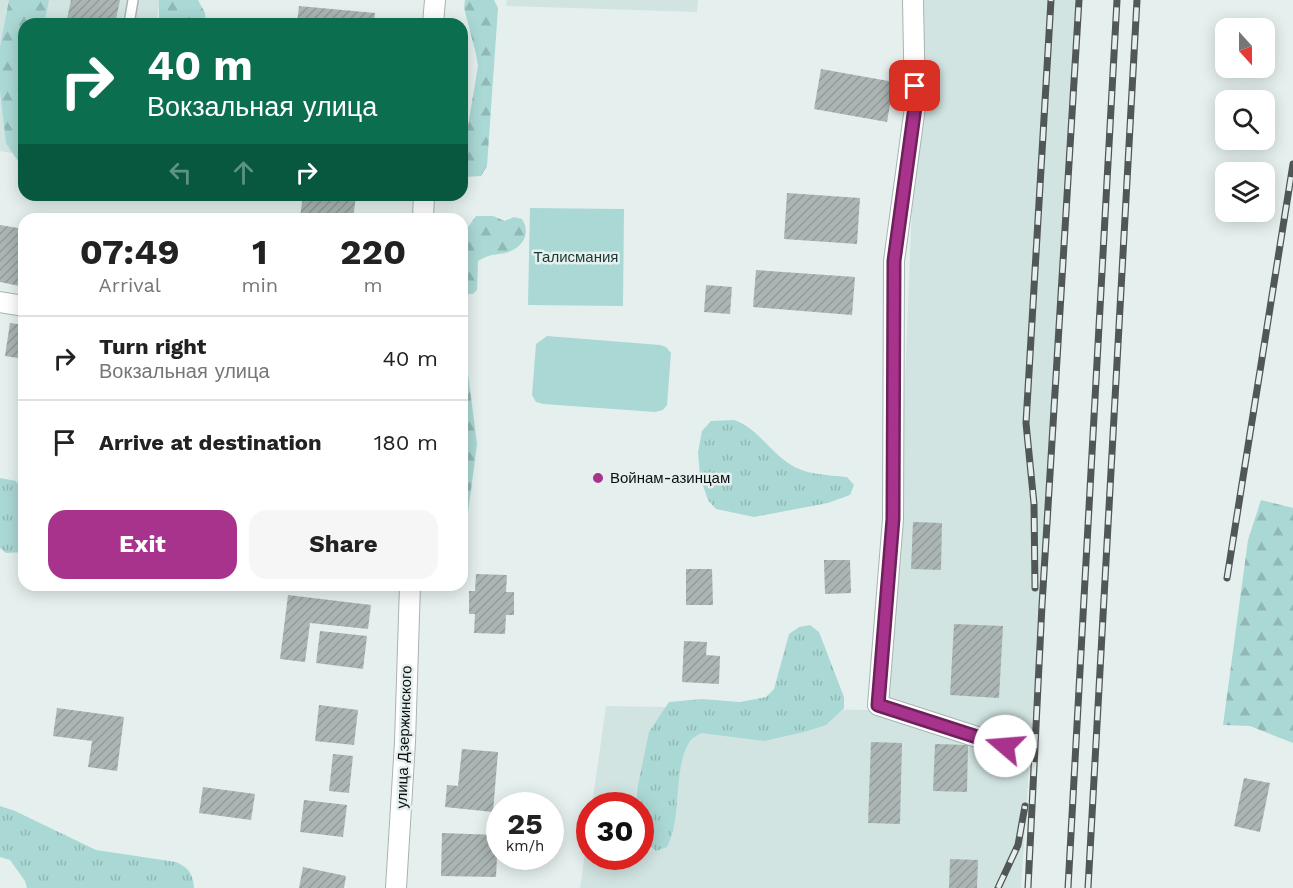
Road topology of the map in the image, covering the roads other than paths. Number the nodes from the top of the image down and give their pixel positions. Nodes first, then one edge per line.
1 (133, 0) edge
2 (435, 0) edge
3 (913, 0) edge
4 (130, 18) edge
5 (434, 18) edge
6 (0, 302) edge
7 (18, 305) edge
8 (410, 591) edge
9 (1005, 746) dead end
10 (396, 888) edge

1 - 4 lane
2 - 5 street
3 - 9 street
6 - 7 street
8 - 10 street, улица Дзержинского

